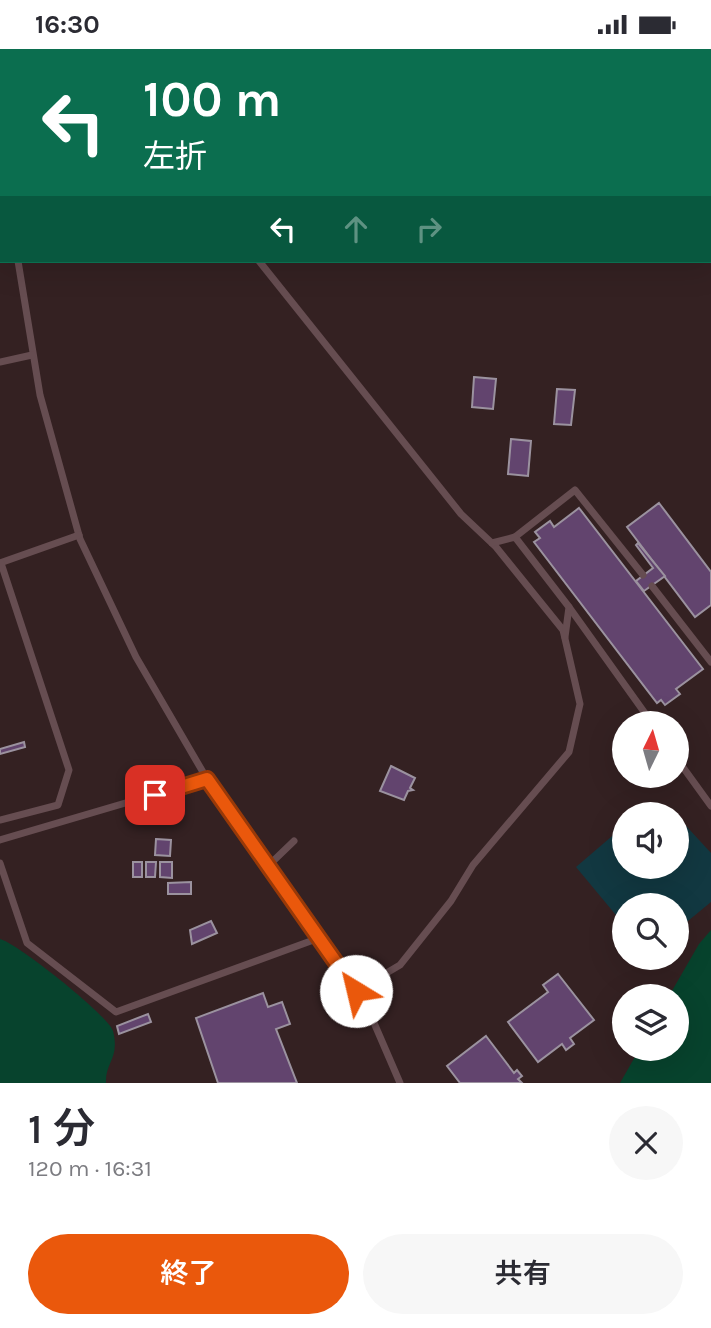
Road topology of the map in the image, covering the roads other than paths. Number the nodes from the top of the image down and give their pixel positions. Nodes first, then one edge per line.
1 (18, 263) edge
2 (262, 263) edge
3 (32, 355) junction
4 (0, 362) edge
5 (79, 535) junction
6 (515, 537) junction
7 (492, 543) junction
8 (1, 563) edge
9 (643, 575) dead end
10 (652, 586) dead end
11 (569, 607) junction
12 (565, 638) junction
13 (711, 662) edge
14 (643, 711) edge
15 (690, 777) edge
16 (207, 779) junction
17 (711, 806) edge
18 (0, 821) edge
19 (0, 840) edge
20 (294, 841) dead end
21 (0, 863) edge
22 (268, 866) junction
23 (319, 938) junction
24 (356, 991) junction
25 (400, 1083) edge

1 - 3 lane
2 - 7 lane
3 - 4 lane
3 - 5 lane
5 - 8 lane
5 - 16 lane
6 - 7 lane
6 - 9 lane
6 - 11 lane
7 - 12 lane
8 - 18 lane
10 - 13 lane
11 - 12 lane
11 - 14 lane
12 - 24 lane
15 - 17 lane
16 - 19 lane
16 - 22 lane
20 - 22 lane
21 - 23 lane
22 - 23 lane
23 - 24 lane
24 - 25 lane

